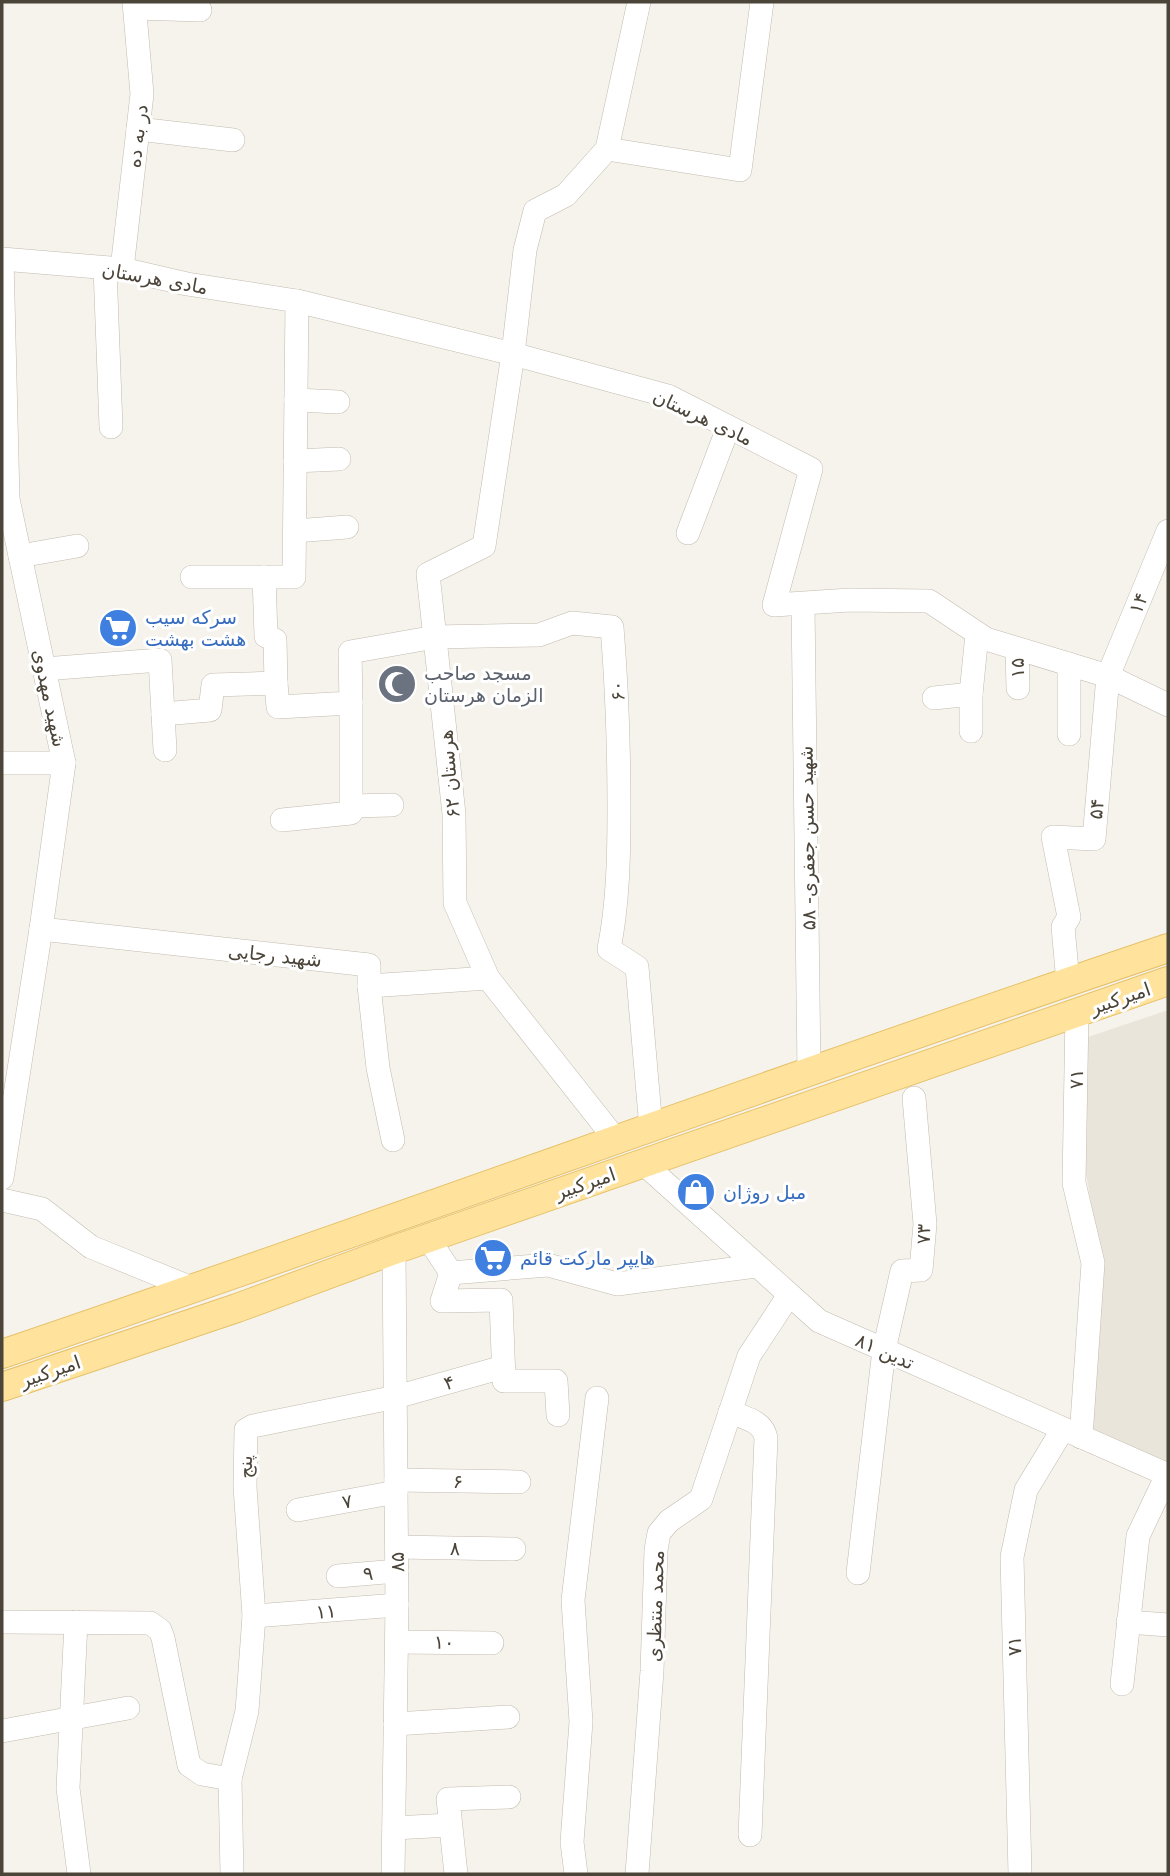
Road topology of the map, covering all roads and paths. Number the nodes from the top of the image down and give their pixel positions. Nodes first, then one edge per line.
1 (639, 2) edge
2 (762, 2) edge
3 (134, 5) edge
4 (200, 10) dead end
5 (138, 129) junction
6 (233, 140) dead end
7 (607, 149) junction
8 (2, 259) edge
9 (114, 269) junction
10 (297, 301) junction
11 (513, 354) junction
12 (296, 400) junction
13 (338, 402) dead end
14 (111, 427) dead end
15 (728, 428) junction
16 (339, 458) dead end
17 (295, 461) junction
18 (5, 500) edge
19 (347, 527) dead end
20 (295, 531) junction
21 (1168, 531) edge
22 (688, 533) dead end
23 (77, 546) dead end
24 (20, 556) junction
25 (192, 577) dead end
26 (264, 577) junction
27 (803, 604) junction
28 (977, 634) junction
29 (435, 637) junction
30 (1017, 649) junction
31 (1069, 664) junction
32 (44, 669) junction
33 (1108, 676) junction
34 (276, 682) junction
35 (1018, 688) dead end
36 (971, 694) junction
37 (934, 698) dead end
38 (351, 703) junction
39 (1168, 705) edge
40 (163, 714) junction
41 (971, 731) dead end
42 (1069, 734) dead end
43 (165, 750) dead end
44 (2, 763) edge
45 (64, 763) junction
46 (392, 805) dead end
47 (351, 806) junction
48 (282, 820) dead end
49 (41, 929) junction
50 (1168, 948) edge
51 (488, 978) junction
52 (1168, 981) edge
53 (1068, 982) junction
54 (369, 986) junction
55 (1077, 1013) junction
56 (809, 1072) junction
57 (915, 1098) dead end
58 (651, 1128) junction
59 (393, 1140) dead end
60 (616, 1140) junction
61 (643, 1163) junction
62 (2, 1178) edge
63 (2, 1200) edge
64 (428, 1238) junction
65 (394, 1250) junction
66 (264, 1265) junction
67 (757, 1265) junction
68 (451, 1273) junction
69 (229, 1278) junction
70 (194, 1289) junction
71 (274, 1294) junction
72 (789, 1295) junction
73 (237, 1308) junction
74 (884, 1350) junction
75 (2, 1354) edge
76 (503, 1367) junction
77 (2, 1387) edge
78 (396, 1397) junction
79 (597, 1398) dead end
80 (730, 1412) junction
81 (558, 1415) dead end
82 (1072, 1433) junction
83 (1168, 1475) edge
84 (519, 1482) dead end
85 (396, 1486) junction
86 (298, 1510) dead end
87 (397, 1547) junction
88 (514, 1549) dead end
89 (397, 1571) junction
90 (858, 1573) dead end
91 (338, 1576) dead end
92 (397, 1605) junction
93 (254, 1616) junction
94 (2, 1622) edge
95 (76, 1622) junction
96 (1128, 1622) junction
97 (1168, 1625) edge
98 (397, 1642) junction
99 (492, 1643) dead end
100 (1122, 1684) dead end
101 (128, 1708) dead end
102 (71, 1717) junction
103 (508, 1717) dead end
104 (395, 1724) junction
105 (2, 1731) edge
106 (230, 1779) junction
107 (509, 1797) dead end
108 (450, 1825) junction
109 (394, 1828) junction
110 (750, 1835) dead end
111 (79, 1874) edge
112 (232, 1874) edge
113 (393, 1874) edge
114 (456, 1874) edge
115 (576, 1874) edge
116 (637, 1874) edge
117 (1020, 1874) edge

1 - 7 street
2 - 7 street
3 - 4 street
3 - 5 street, در به ده
5 - 6 street
5 - 9 street, در به ده
7 - 11 street
8 - 9 street, مادی هرستان
8 - 18 street, شهید مهدوی
9 - 10 street, مادی هرستان
9 - 14 street, در به ده
10 - 11 street, مادی هرستان
10 - 12 street
11 - 15 street, مادی هرستان
11 - 29 street, هرستان ۶۲
12 - 13 street
12 - 17 street
15 - 22 street
15 - 27 street, مادی هرستان
16 - 17 street
17 - 20 street
18 - 24 street, شهید مهدوی
19 - 20 street
20 - 26 street
21 - 33 street, ۱۴
23 - 24 street
24 - 32 street, شهید مهدوی
25 - 26 street
26 - 34 street
27 - 28 street, مادی هرستان
27 - 56 street, شهید حسن جعفری- ۵۸
28 - 30 street, مادی هرستان
28 - 36 street
29 - 38 street, ۶۰
29 - 51 street, هرستان ۶۲
29 - 58 street, ۶۰
30 - 31 street, مادی هرستان
30 - 35 street, ۱۵
31 - 33 street, مادی هرستان
31 - 42 street
32 - 40 street
32 - 45 street, شهید مهدوی
33 - 39 street, مادی هرستان
33 - 53 street, ۵۴
34 - 38 street
34 - 40 street
36 - 37 street
36 - 41 street
38 - 47 street
40 - 43 street
44 - 45 street
45 - 49 street, شهید مهدوی
46 - 47 street
47 - 48 street
49 - 54 street, شهید رجایی
49 - 62 street, شهید مهدوی
50 - 53 main road, امیرکبیر
51 - 54 street
51 - 60 street, هرستان ۶۲
52 - 55 main road, امیرکبیر
53 - 56 main road, امیرکبیر
54 - 59 street
55 - 61 main road, امیرکبیر
55 - 82 street, ۷۱
56 - 58 main road, امیرکبیر
57 - 74 street, ۷۳
58 - 60 main road, امیرکبیر
60 - 66 main road, امیرکبیر
61 - 64 main road, امیرکبیر
61 - 67 street, تدین ۸۱
63 - 70 street
64 - 65 main road, امیرکبیر
64 - 68 street
65 - 71 main road, امیرکبیر
65 - 78 street, ۸۵
66 - 69 main road, امیرکبیر
66 - 71 main road
67 - 68 street
67 - 72 street, تدین ۸۱
68 - 76 street
69 - 70 main road, امیرکبیر
69 - 73 main road
70 - 75 main road, امیرکبیر
71 - 73 main road, امیرکبیر
72 - 74 street, تدین ۸۱
72 - 80 street, محمد منتظری
73 - 77 main road, امیرکبیر
74 - 82 street, تدین ۸۱
74 - 90 street
76 - 78 street, ۴
76 - 81 street
78 - 85 street, ۸۵
78 - 93 street, پنج
79 - 115 street
80 - 110 street
80 - 116 street, محمد منتظری
82 - 83 street, تدین ۸۱
82 - 117 street, ۷۱
83 - 96 street
84 - 85 street, ۶
85 - 86 street, ۷
85 - 87 street, ۸۵
87 - 88 street, ۸
87 - 89 street, ۸۵
89 - 91 street, ۹
89 - 92 street, ۸۵
92 - 93 street, ۱۱
92 - 98 street, ۸۵
93 - 106 street
94 - 95 street
95 - 102 street
95 - 106 street
96 - 97 street
96 - 100 street
98 - 99 street, ۱۰
98 - 104 street, ۸۵
101 - 102 street
102 - 105 street
102 - 111 street
103 - 104 street
104 - 109 street, ۸۵
106 - 112 street
107 - 108 street
108 - 109 street
108 - 114 street
109 - 113 street, ۸۵

